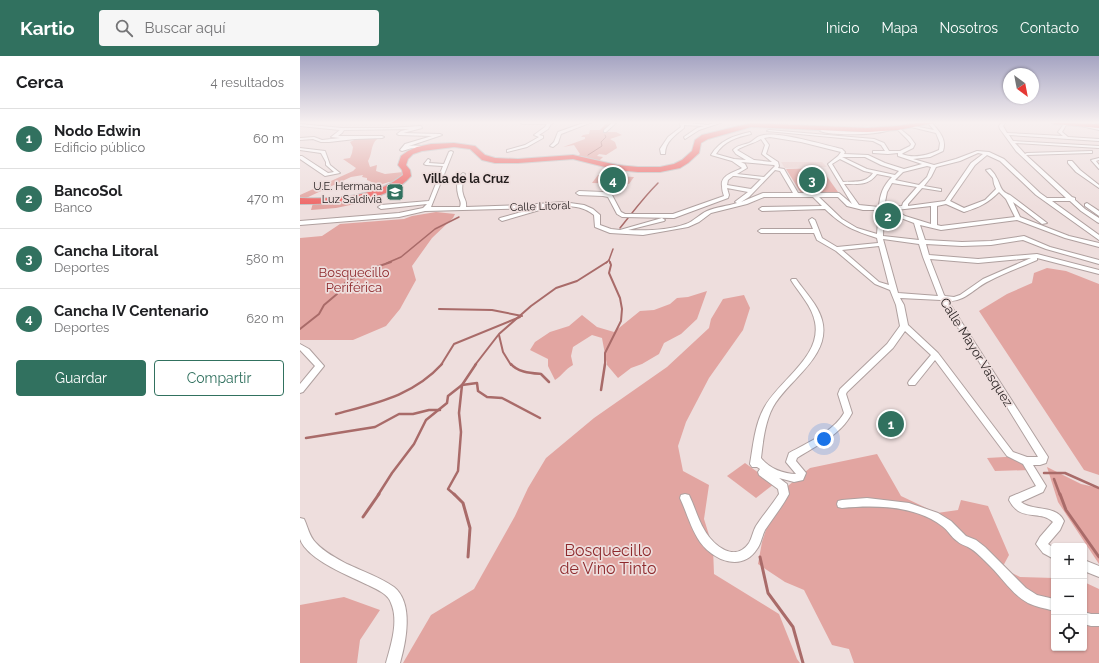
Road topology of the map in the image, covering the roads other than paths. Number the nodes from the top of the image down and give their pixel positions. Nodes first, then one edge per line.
1 (310, 150) edge
2 (417, 150) edge
3 (476, 150) edge
4 (696, 150) edge
5 (715, 150) edge
6 (735, 150) edge
7 (765, 150) edge
8 (840, 150) edge
9 (906, 150) edge
10 (941, 150) edge
11 (1021, 150) edge
12 (1023, 150) edge
13 (451, 152) dead end
14 (875, 152) dead end
15 (888, 152) joint
16 (900, 153) junction
17 (1099, 153) edge
18 (987, 154) junction
19 (1027, 154) junction
20 (934, 155) junction
21 (841, 156) junction
22 (300, 157) edge
23 (906, 158) junction
24 (1099, 159) edge
25 (428, 160) dead end
26 (734, 160) junction
27 (752, 162) junction
28 (1070, 162) dead end
29 (445, 165) junction
30 (924, 165) junction
31 (934, 166) junction
32 (776, 167) junction
33 (1099, 168) edge
34 (902, 170) junction
35 (988, 170) dead end
36 (875, 172) junction
37 (463, 174) dead end
38 (731, 174) junction
39 (895, 176) junction
40 (764, 178) junction
41 (891, 181) junction
42 (843, 183) junction
43 (724, 186) junction
44 (920, 186) junction
45 (1099, 187) edge
46 (999, 189) junction
47 (939, 190) dead end
48 (751, 191) junction
49 (579, 193) dead end
50 (796, 195) junction
51 (814, 195) junction
52 (1005, 195) junction
53 (1075, 199) junction
54 (300, 200) edge
55 (1046, 200) junction
56 (430, 202) junction
57 (946, 202) junction
58 (934, 204) junction
59 (737, 205) junction
60 (381, 207) dead end
61 (825, 207) junction
62 (860, 207) junction
63 (905, 207) junction
64 (541, 208) dead end
65 (890, 208) junction
66 (425, 209) junction
67 (462, 209) junction
68 (762, 209) dead end
69 (882, 210) junction
70 (1099, 214) edge
71 (674, 216) junction
72 (1018, 218) junction
73 (502, 219) dead end
74 (812, 220) dead end
75 (1099, 221) edge
76 (917, 223) junction
77 (1044, 223) dead end
78 (300, 224) edge
79 (934, 227) junction
80 (620, 231) junction
81 (761, 231) dead end
82 (817, 231) junction
83 (1099, 238) edge
84 (881, 241) junction
85 (921, 242) junction
86 (1099, 245) edge
87 (836, 249) junction
88 (926, 257) junction
89 (1052, 259) junction
90 (1099, 262) edge
91 (1090, 270) junction
92 (1099, 272) edge
93 (1099, 278) edge
94 (794, 280) dead end
95 (895, 292) junction
96 (944, 299) junction
97 (904, 326) junction
98 (300, 346) edge
99 (935, 355) junction
100 (912, 383) dead end
101 (300, 390) edge
102 (756, 460) junction
103 (1026, 461) junction
104 (685, 498) dead end
105 (842, 504) dead end
106 (300, 522) edge
107 (1051, 552) edge
108 (1087, 566) edge
109 (1099, 572) edge
110 (1051, 604) edge
111 (1087, 619) edge
112 (1099, 620) edge
113 (392, 663) edge

1 - 22 street
2 - 54 highway
3 - 4 highway
5 - 26 street
6 - 27 street
7 - 32 street
8 - 21 street
9 - 16 street
10 - 20 street
11 - 53 street
12 - 19 street
13 - 29 street
14 - 15 street
15 - 16 street
16 - 20 street
16 - 23 street
17 - 19 street
18 - 31 street
18 - 55 street
18 - 57 street
19 - 53 street
20 - 23 street
21 - 34 street
21 - 36 street
21 - 42 street
23 - 30 street
24 - 33 street
25 - 29 street
26 - 27 street
26 - 38 street
27 - 32 street
28 - 45 street
29 - 56 street
30 - 31 street
30 - 34 street
31 - 44 street
32 - 40 street
32 - 50 street
34 - 39 street
35 - 46 street
36 - 39 street
36 - 42 street
37 - 67 street
38 - 40 street
38 - 43 street
39 - 41 street
40 - 48 street
41 - 44 street
41 - 69 street
42 - 62 street
43 - 48 street
43 - 71 street
44 - 47 street
44 - 63 street
46 - 52 street
46 - 57 street
48 - 59 street
49 - 71 street
50 - 51 street, Calle Litoral
50 - 59 street, Calle Litoral
51 - 61 street
51 - 62 street, Calle Litoral
52 - 72 street
52 - 77 street
53 - 55 street
53 - 70 street
53 - 75 street
55 - 83 street
56 - 60 street
56 - 66 street
57 - 58 street
58 - 63 street
58 - 79 street
59 - 80 street, Calle Litoral
61 - 68 street
61 - 84 street
62 - 69 street, Calle Litoral
63 - 65 street
64 - 73 street
65 - 69 street
65 - 76 street
66 - 67 street, Calle Litoral
66 - 78 street, Calle Litoral
67 - 80 street, Calle Litoral
69 - 84 street
71 - 80 street
72 - 79 street
72 - 86 street
74 - 82 street
76 - 79 street
76 - 85 street, Calle Mayor Vasquez
81 - 82 street
82 - 87 street
84 - 85 street
84 - 87 street
84 - 95 street
85 - 88 street, Calle Mayor Vasquez
85 - 90 street
87 - 95 street
88 - 89 street
88 - 96 street, Calle Mayor Vasquez
89 - 91 street
89 - 96 street
91 - 92 street
91 - 93 street
94 - 102 street
95 - 96 street
95 - 97 street
96 - 103 street, Calle Mayor Vasquez
97 - 99 street
97 - 102 street
98 - 101 street
99 - 100 street
99 - 103 street
102 - 104 street
103 - 107 street
105 - 110 street
106 - 113 street
108 - 109 street
111 - 112 street

